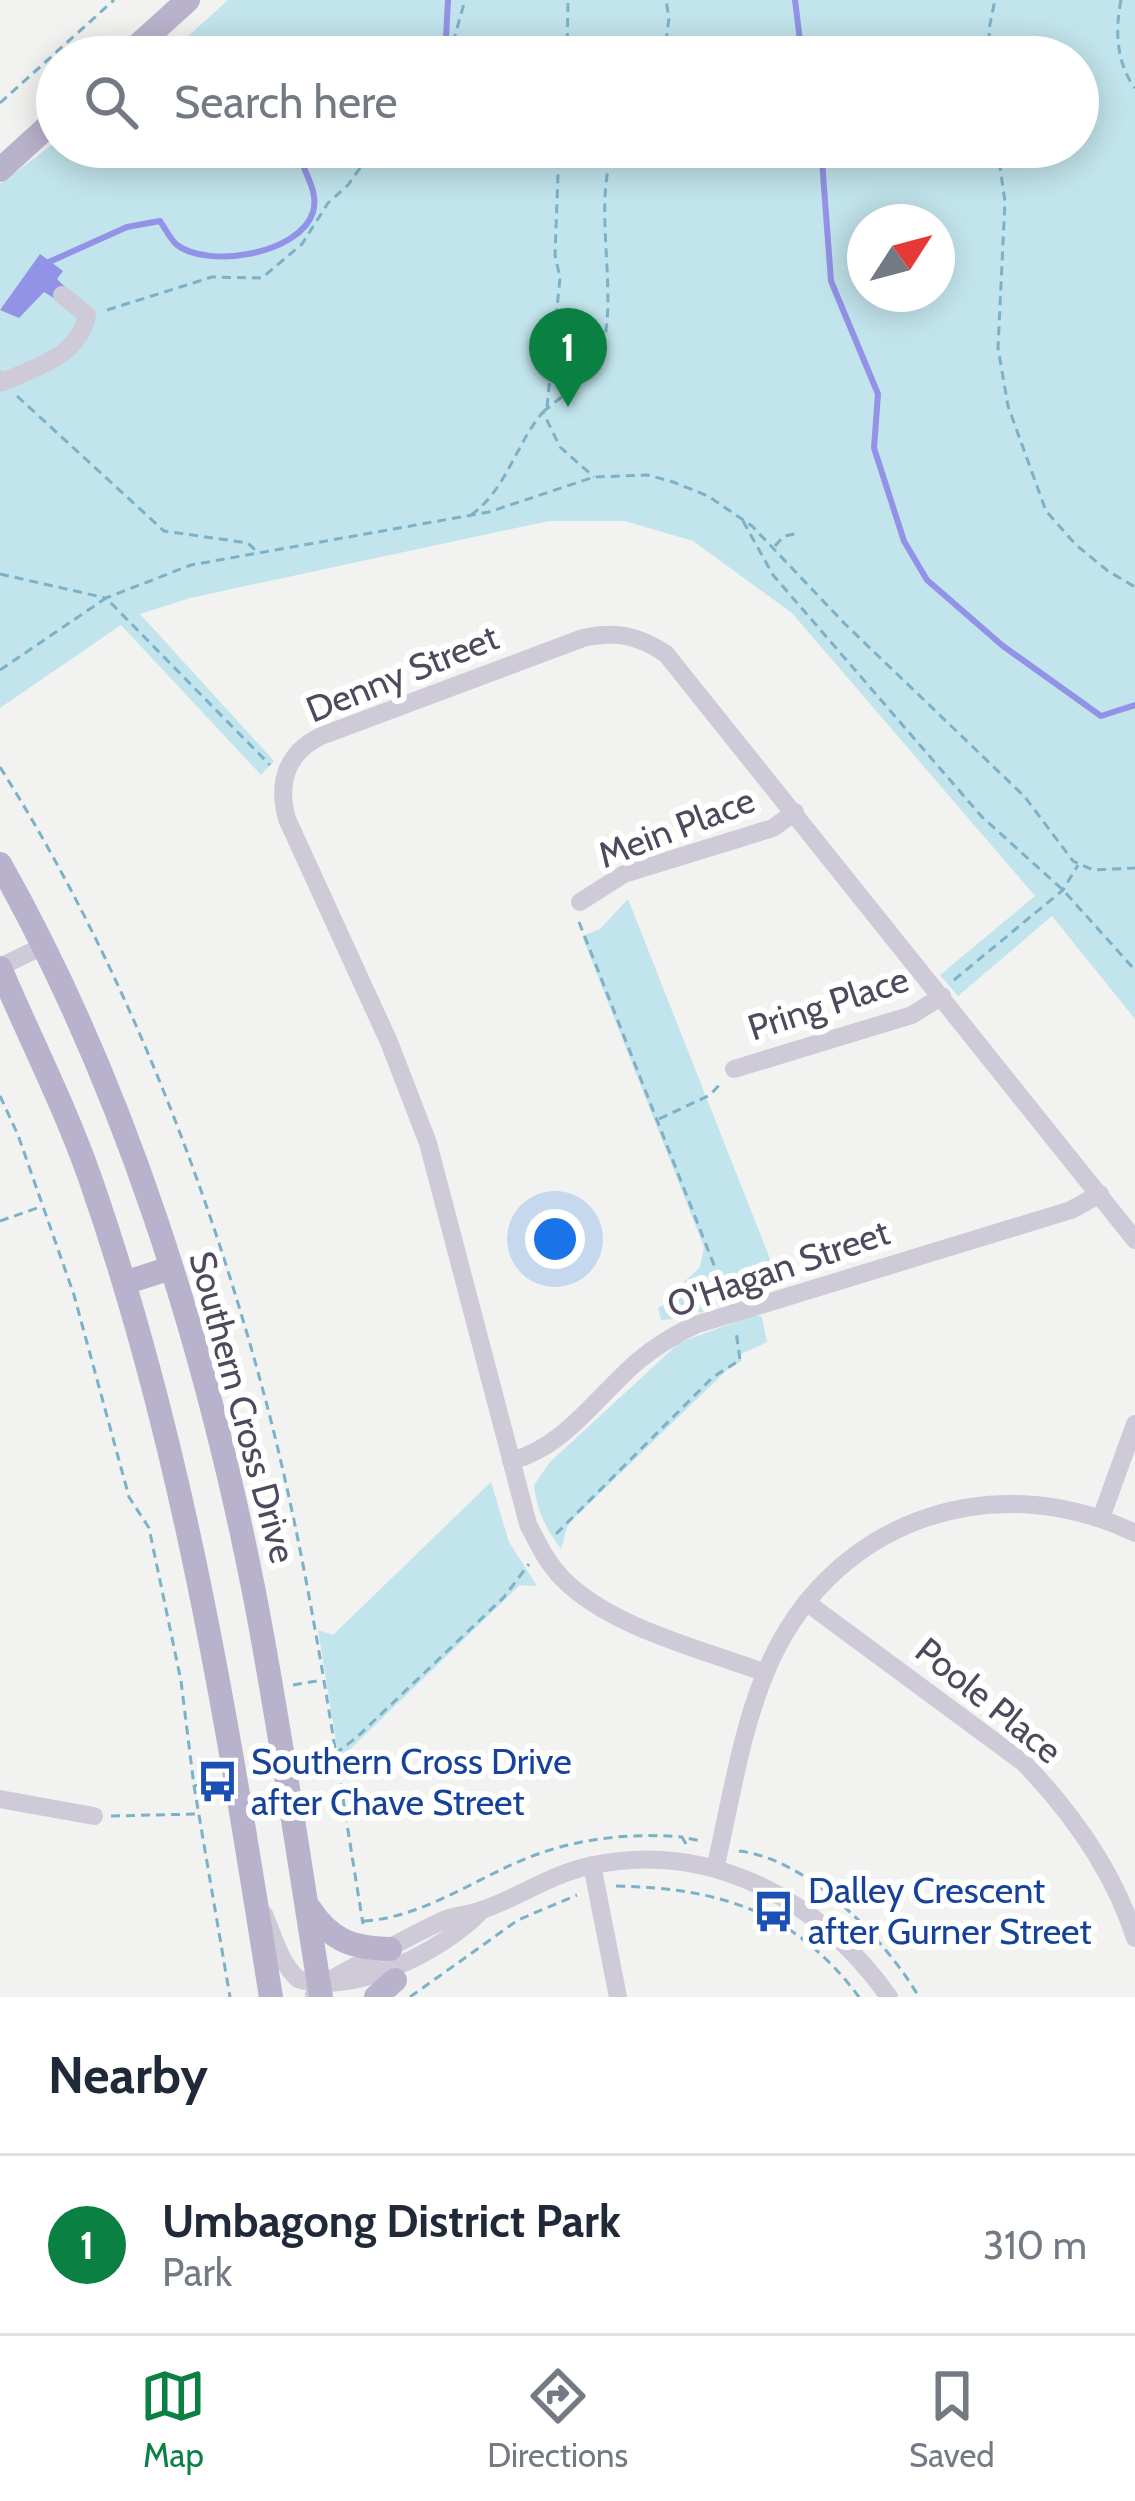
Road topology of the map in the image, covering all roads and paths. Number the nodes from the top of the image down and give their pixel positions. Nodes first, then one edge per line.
1 (114, 0) edge
2 (188, 0) edge
3 (465, 0) edge
4 (568, 0) edge
5 (666, 0) edge
6 (995, 0) edge
7 (1120, 0) edge
8 (74, 36) edge
9 (148, 36) edge
10 (453, 36) edge
11 (567, 36) edge
12 (667, 36) edge
13 (988, 36) edge
14 (36, 70) edge
15 (1135, 88) edge
16 (0, 103) edge
17 (36, 137) edge
18 (360, 168) edge
19 (558, 168) edge
20 (610, 168) edge
21 (1000, 168) edge
22 (0, 170) edge
23 (62, 295) dead end
24 (87, 315) junction
25 (2, 381) edge
26 (545, 410) junction
27 (594, 477) junction
28 (470, 516) junction
29 (741, 518) junction
30 (799, 533) dead end
31 (772, 548) junction
32 (257, 552) junction
33 (0, 574) edge
34 (1135, 586) edge
35 (106, 598) junction
36 (0, 670) edge
37 (0, 767) edge
38 (284, 779) junction
39 (795, 812) junction
40 (0, 864) edge
41 (1078, 864) junction
42 (1135, 868) edge
43 (1063, 890) junction
44 (580, 902) joint
45 (43, 946) junction
46 (0, 968) edge
47 (1135, 970) edge
48 (940, 994) junction
49 (734, 1069) joint
50 (0, 1096) edge
51 (657, 1120) junction
52 (1100, 1194) junction
53 (41, 1206) junction
54 (0, 1221) edge
55 (1135, 1240) edge
56 (171, 1268) junction
57 (124, 1283) junction
58 (733, 1312) junction
59 (1135, 1424) edge
60 (511, 1461) junction
61 (1102, 1518) junction
62 (1135, 1533) edge
63 (541, 1550) junction
64 (806, 1602) junction
65 (765, 1673) junction
66 (322, 1680) junction
67 (285, 1687) dead end
68 (335, 1754) junction
69 (215, 1770) dead end
70 (194, 1786) junction
71 (0, 1799) edge
72 (199, 1814) junction
73 (94, 1816) joint
74 (682, 1837) dead end
75 (735, 1851) dead end
76 (592, 1865) junction
77 (715, 1869) junction
78 (597, 1890) junction
79 (255, 1894) junction
80 (305, 1902) junction
81 (482, 1911) junction
82 (363, 1921) junction
83 (1135, 1938) edge
84 (379, 1948) junction
85 (393, 1992) edge
86 (317, 1994) edge
87 (230, 1997) edge
88 (271, 1997) edge
89 (618, 1997) edge
90 (859, 1997) edge
91 (889, 1997) edge
92 (919, 1997) edge

1 - 8 path
2 - 9 main road
3 - 10 path
4 - 11 path
5 - 12 path
6 - 13 path
7 - 15 path
14 - 16 path
17 - 22 main road
18 - 24 path
19 - 26 path
20 - 26 path
21 - 34 path
23 - 24 street
24 - 25 street
25 - 32 path
26 - 27 path
26 - 28 path
27 - 28 path
27 - 29 path
28 - 32 path
29 - 31 path
29 - 43 path
30 - 31 path
31 - 41 path
32 - 35 path
33 - 35 path
35 - 36 path
35 - 38 path
37 - 66 path
38 - 39 street, Denny Street
38 - 60 street
39 - 44 street, Mein Place
39 - 48 street, Denny Street
40 - 45 main road, Southern Cross Drive
41 - 42 path
41 - 43 path
43 - 47 path
43 - 48 path
44 - 51 path
45 - 46 street
45 - 56 main road, Southern Cross Drive
46 - 57 main road
48 - 49 street, Pring Place
48 - 52 street, Denny Street
49 - 51 path
50 - 53 path
51 - 58 path
52 - 55 street, Denny Street
52 - 58 street, O'Hagan Street
53 - 54 path
53 - 70 path
56 - 57 main road
56 - 80 main road, Southern Cross Drive
57 - 79 main road
58 - 60 street, O'Hagan Street
58 - 63 path
59 - 61 street
60 - 63 street
61 - 62 street
61 - 64 street
63 - 65 street
63 - 68 path
64 - 65 street
64 - 83 street, Poole Place
65 - 77 street
66 - 67 path
66 - 68 path
68 - 82 path
69 - 70 path
70 - 72 path
71 - 73 street
72 - 73 path
72 - 87 path
74 - 82 path
75 - 92 path
76 - 77 street
76 - 78 street
76 - 81 street
77 - 91 street
78 - 85 path
78 - 89 street
78 - 90 path
79 - 86 street
79 - 88 main road
80 - 84 main road
80 - 86 main road, Southern Cross Drive
81 - 84 street
81 - 85 street
82 - 84 path
84 - 86 street
85 - 86 street

